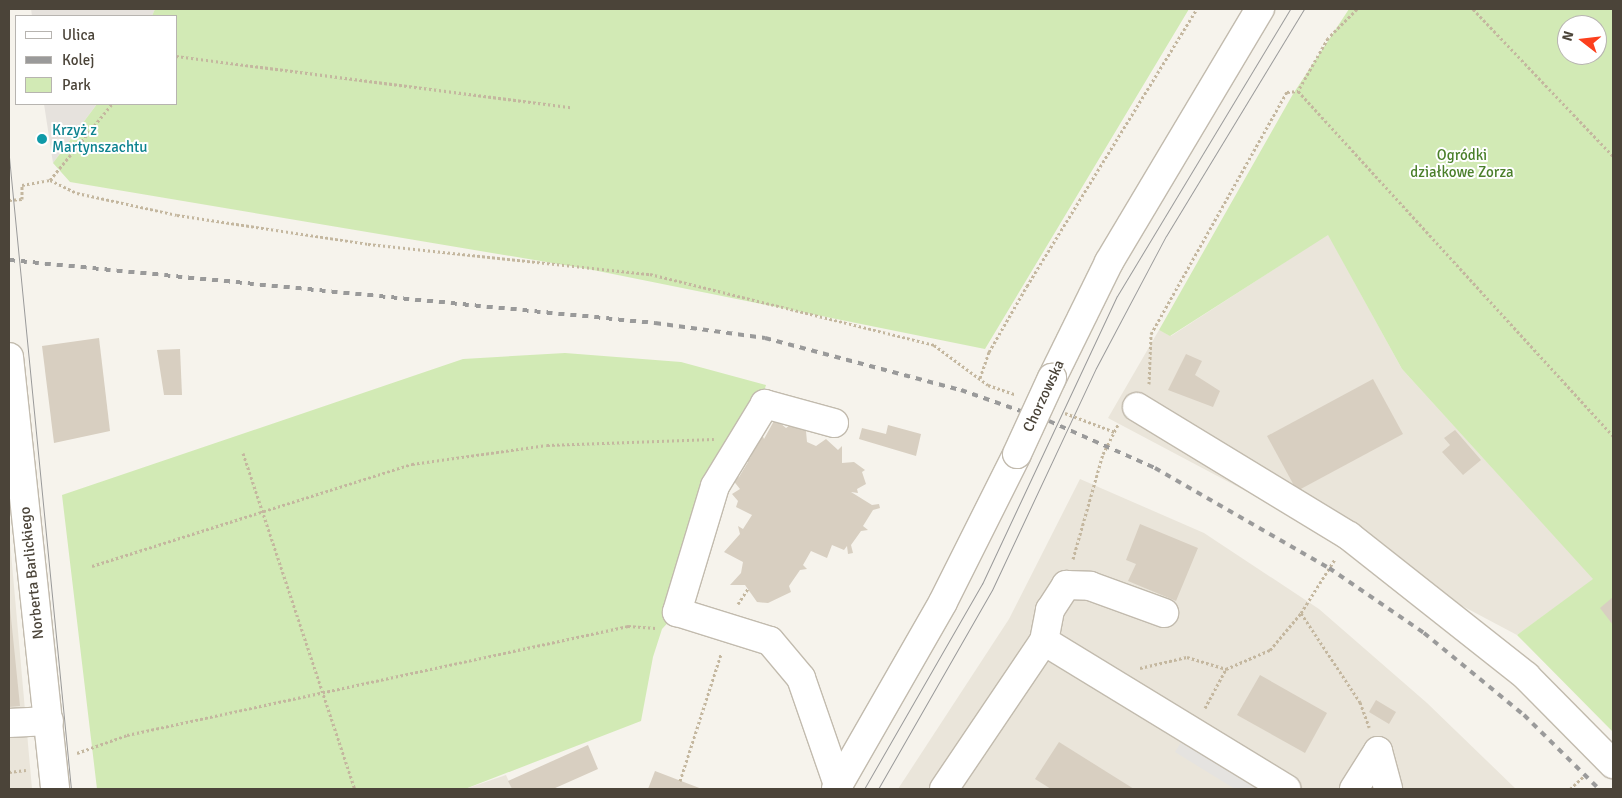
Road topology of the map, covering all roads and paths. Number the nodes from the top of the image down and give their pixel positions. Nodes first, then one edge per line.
1 (1197, 9) edge
2 (1260, 9) edge
3 (1357, 9) edge
4 (1473, 9) edge
5 (178, 56) edge
6 (1298, 91) junction
7 (111, 105) edge
8 (571, 107) dead end
9 (1613, 156) edge
10 (50, 180) junction
11 (9, 200) edge
12 (9, 357) edge
13 (980, 378) junction
14 (988, 385) dead end
15 (1137, 407) junction
16 (834, 423) dead end
17 (1613, 436) edge
18 (740, 443) junction
19 (243, 454) dead end
20 (262, 512) junction
21 (1349, 536) junction
22 (92, 566) dead end
23 (1066, 585) junction
24 (748, 587) dead end
25 (677, 612) junction
26 (1164, 613) dead end
27 (1301, 613) junction
28 (730, 628) junction
29 (1044, 641) junction
30 (1226, 669) junction
31 (1102, 678) junction
32 (322, 694) junction
33 (49, 720) junction
34 (9, 723) edge
35 (1192, 731) junction
36 (92, 748) dead end
37 (1378, 751) junction
38 (1613, 764) edge
39 (24, 771) dead end
40 (9, 772) edge
41 (680, 781) dead end
42 (837, 787) edge
43 (55, 789) edge
44 (355, 789) edge
45 (944, 789) edge
46 (1286, 789) edge
47 (1354, 789) edge
48 (1388, 789) edge

1 - 13 path
2 - 42 street, Chorzowska, bridge
3 - 6 path
4 - 9 path
5 - 8 path
6 - 15 path
6 - 17 path
7 - 10 path
10 - 11 path
10 - 13 path
12 - 33 street, Norberta Barlickiego
13 - 14 path
15 - 21 street
15 - 23 path
16 - 18 street
18 - 20 path
18 - 25 street
19 - 20 path
20 - 22 path
20 - 32 path
21 - 27 path
21 - 38 street
23 - 26 street
23 - 29 street
24 - 28 path
25 - 28 street
25 - 32 path
27 - 30 path
27 - 37 path
28 - 41 path
28 - 42 street
29 - 31 street
29 - 45 street
30 - 31 path
30 - 35 path
31 - 35 street
32 - 36 path
32 - 44 path
33 - 34 street
33 - 43 street, Norberta Barlickiego
35 - 46 street
37 - 47 street
37 - 48 street
39 - 40 path

